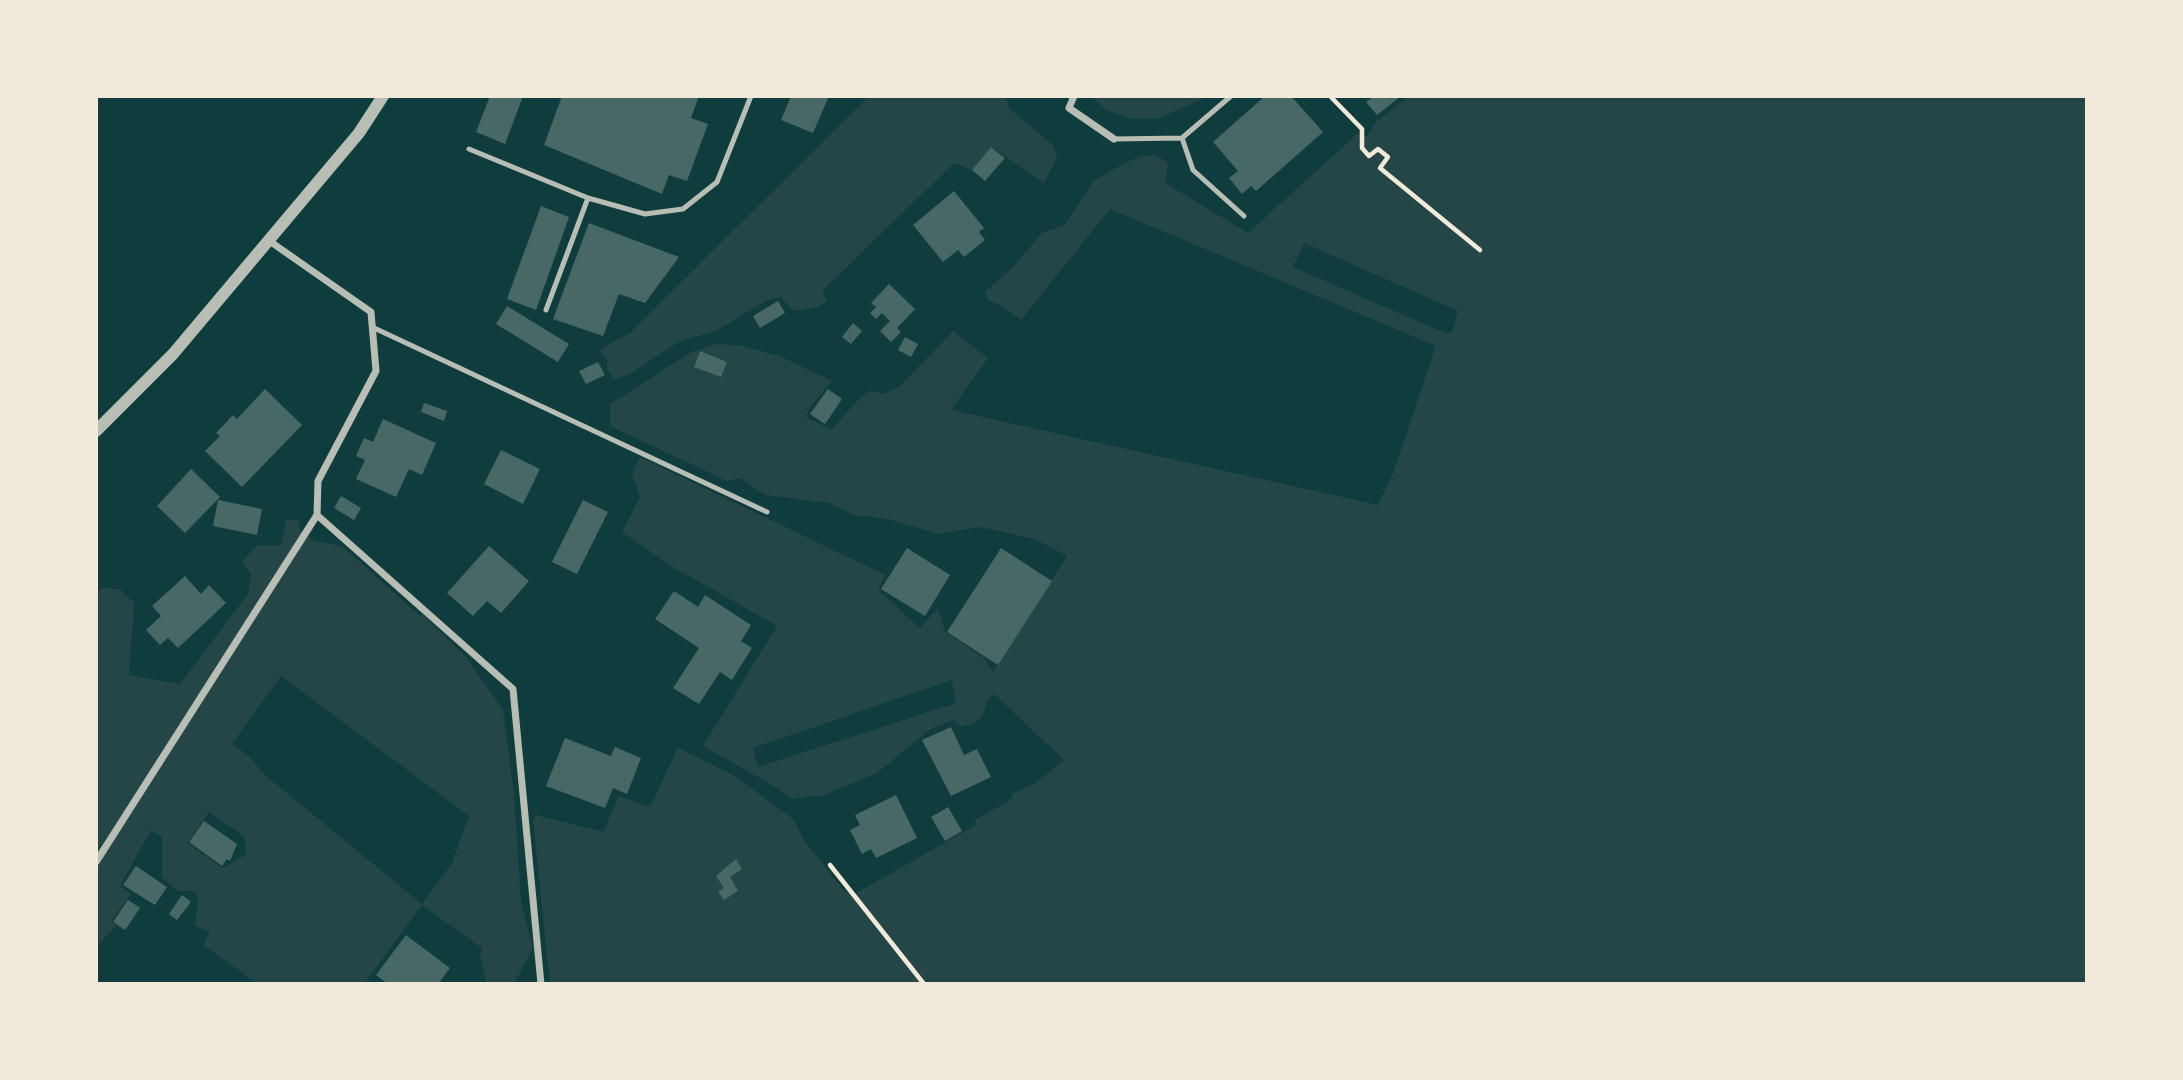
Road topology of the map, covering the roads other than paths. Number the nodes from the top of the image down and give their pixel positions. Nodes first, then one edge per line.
1 (383, 96) edge
2 (751, 96) edge
3 (1074, 96) edge
4 (1231, 96) edge
5 (1182, 138) junction
6 (1114, 139) joint
7 (469, 149) dead end
8 (588, 198) junction
9 (1244, 216) dead end
10 (268, 240) junction
11 (546, 310) dead end
12 (372, 327) junction
13 (96, 431) edge
14 (767, 512) dead end
15 (317, 514) junction
16 (96, 862) edge
17 (541, 984) edge

1 - 10 street
2 - 8 lane
3 - 6 street
4 - 5 lane
5 - 6 lane
5 - 9 lane
7 - 8 lane
8 - 11 lane
10 - 12 street
10 - 13 street
12 - 14 lane
12 - 15 street
15 - 16 street
15 - 17 street

